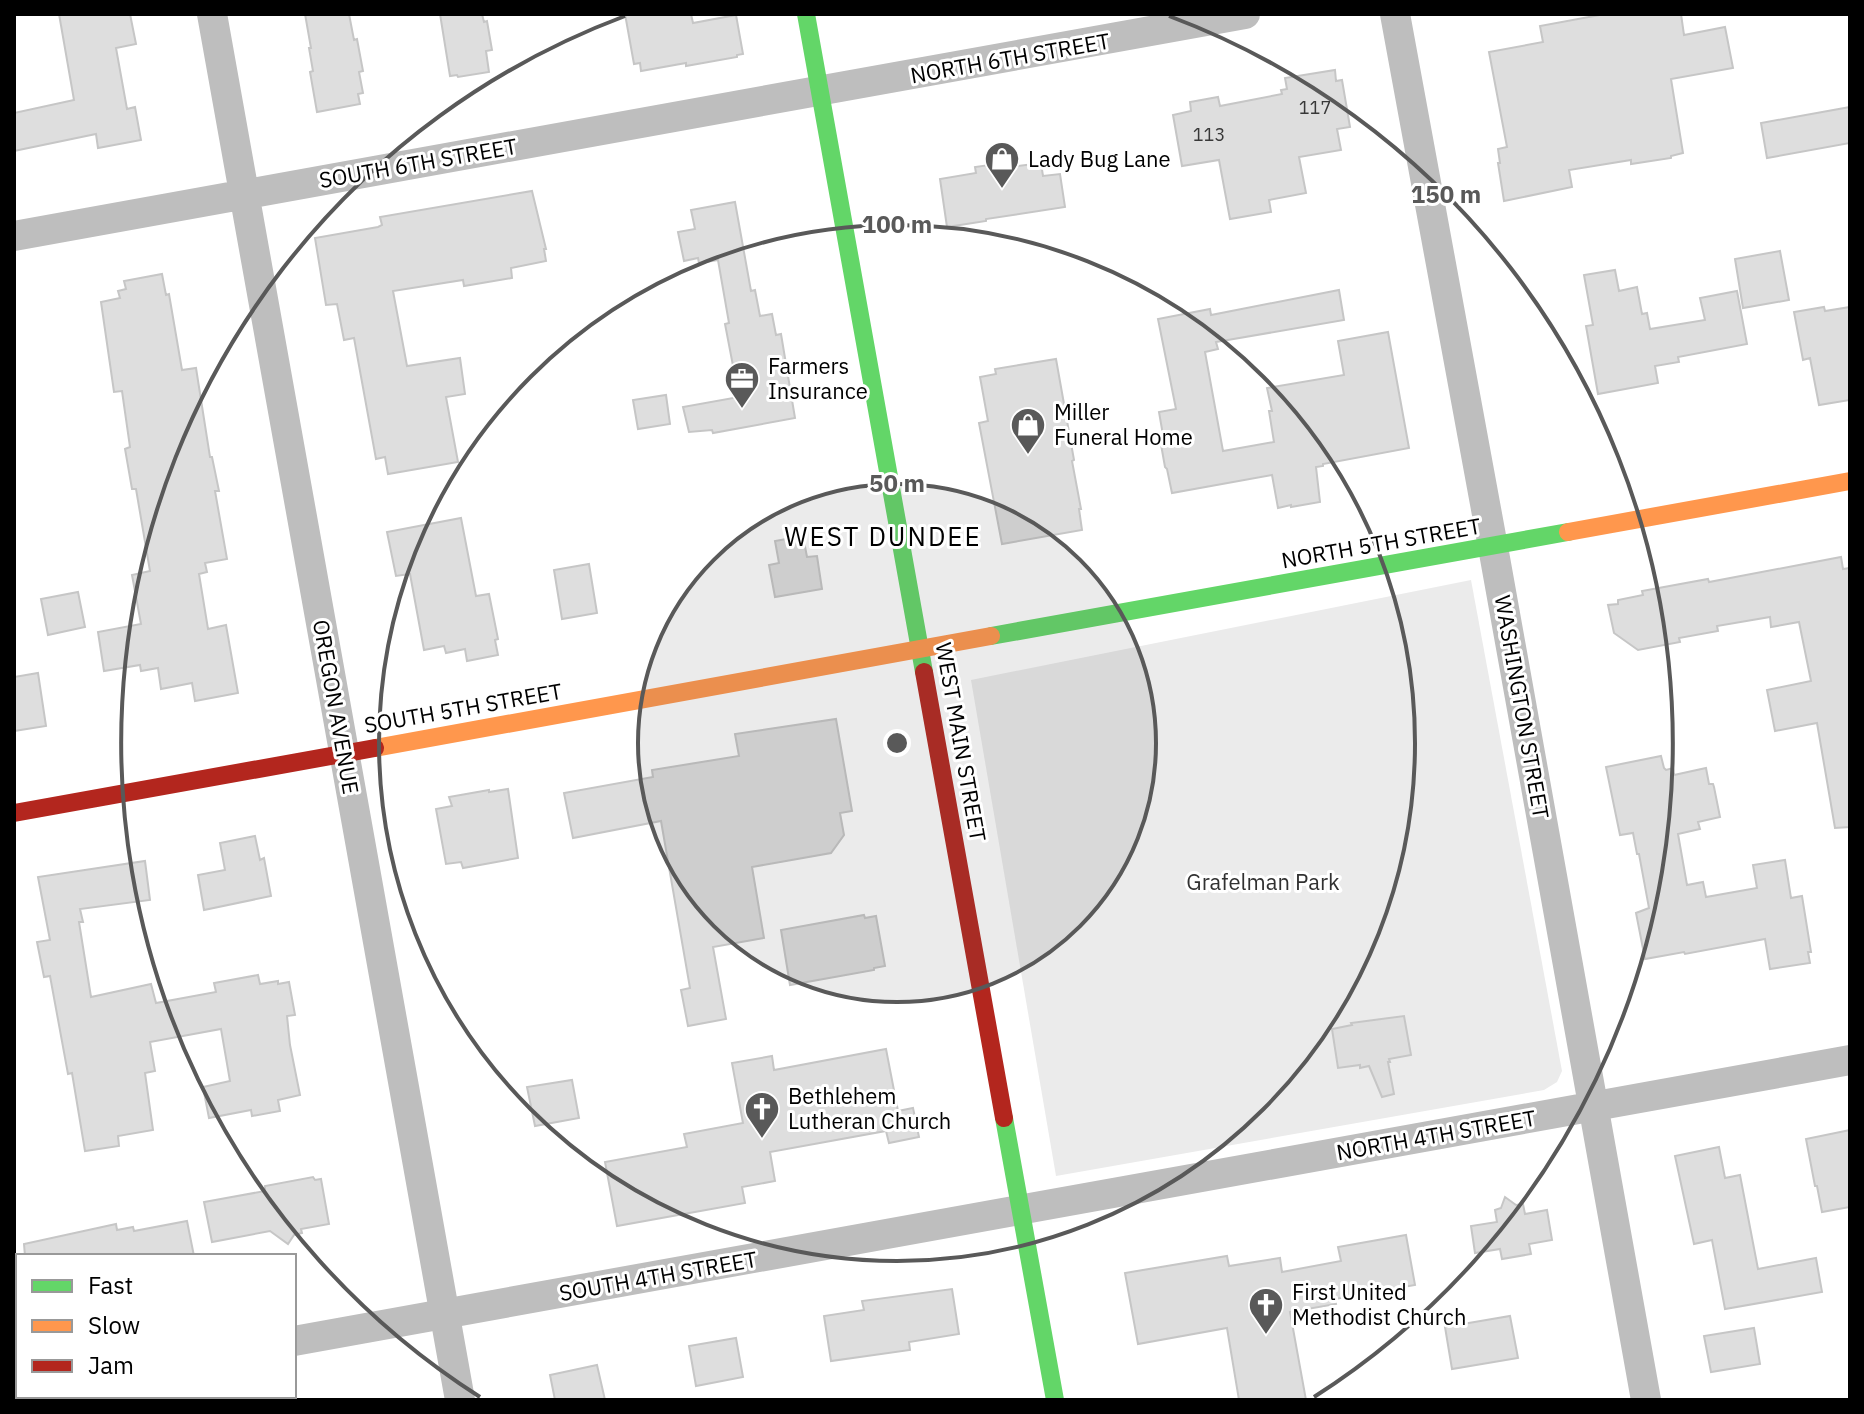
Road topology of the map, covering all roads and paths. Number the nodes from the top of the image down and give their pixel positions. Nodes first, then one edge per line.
1 (212, 14) edge
2 (806, 14) edge
3 (818, 14) edge
4 (1245, 14) edge
5 (1395, 14) edge
6 (822, 93) junction
7 (243, 194) junction
8 (14, 236) edge
9 (1850, 481) edge
10 (1493, 547) junction
11 (920, 650) junction
12 (344, 753) junction
13 (14, 813) edge
14 (1850, 1060) edge
15 (1593, 1106) junction
16 (1022, 1211) junction
17 (445, 1315) junction
18 (296, 1341) edge
19 (460, 1400) edge
20 (1055, 1400) edge
21 (1646, 1400) edge

1 - 7 street, OREGON AVENUE
2 - 6 street, WEST MAIN STREET
3 - 6 street, WEST MAIN STREET
4 - 6 street, NORTH 6TH STREET
5 - 10 street, WASHINGTON STREET
6 - 7 street, SOUTH 6TH STREET
6 - 11 street, WEST MAIN STREET
7 - 8 street, SOUTH 6TH STREET
7 - 12 street, OREGON AVENUE
9 - 10 street, NORTH 5TH STREET
10 - 11 street, NORTH 5TH STREET
10 - 15 street, WASHINGTON STREET
11 - 12 street, SOUTH 5TH STREET
11 - 16 street, WEST MAIN STREET
12 - 13 street, SOUTH 5TH STREET
12 - 17 street, OREGON AVENUE
14 - 15 street, NORTH 4TH STREET
15 - 16 street, NORTH 4TH STREET
15 - 21 street, WASHINGTON STREET
16 - 17 street, SOUTH 4TH STREET
16 - 20 street, WEST MAIN STREET
17 - 18 street, SOUTH 4TH STREET
17 - 19 street, OREGON AVENUE

